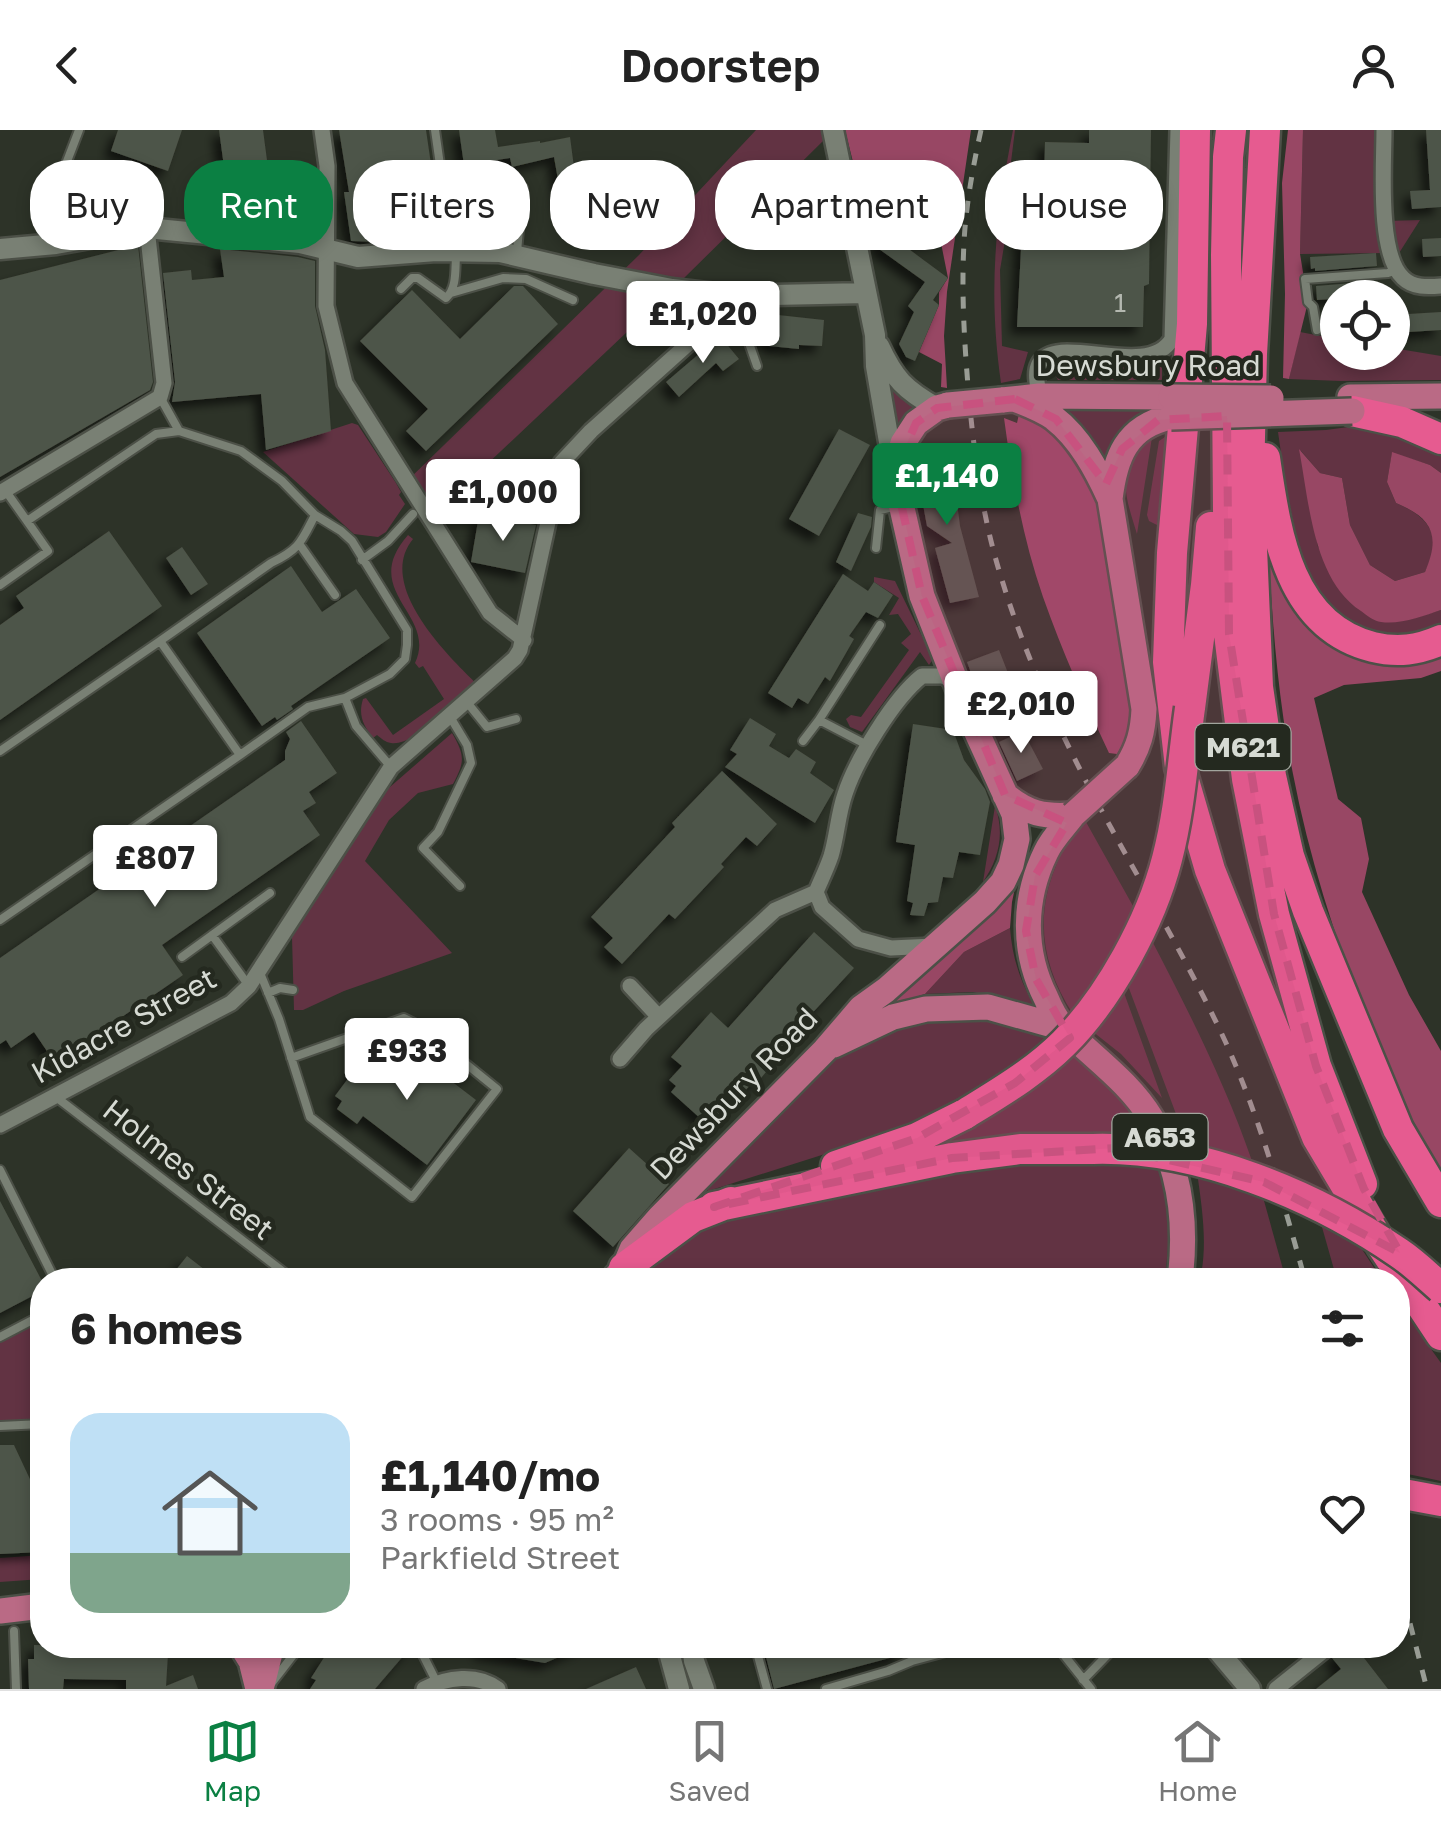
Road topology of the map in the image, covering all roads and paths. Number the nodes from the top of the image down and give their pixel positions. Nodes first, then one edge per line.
1 (79, 130) edge
2 (322, 130) edge
3 (434, 130) edge
4 (1178, 130) edge
5 (1196, 130) edge
6 (1231, 130) edge
7 (1264, 130) edge
8 (1384, 130) edge
9 (833, 131) edge
10 (68, 160) edge
11 (164, 230) edge
12 (30, 246) edge
13 (0, 249) edge
14 (149, 250) edge
15 (327, 251) junction
16 (456, 251) junction
17 (1226, 255) junction
18 (516, 256) junction
19 (1397, 270) junction
20 (1441, 286) edge
21 (401, 289) dead end
22 (451, 294) junction
23 (866, 294) junction
24 (733, 296) junction
25 (573, 300) dead end
26 (1317, 330) dead end
27 (874, 334) junction
28 (757, 366) dead end
29 (1252, 376) junction
30 (1441, 396) edge
31 (160, 398) junction
32 (1019, 398) junction
33 (1351, 404) junction
34 (942, 406) junction
35 (1171, 407) junction
36 (1441, 412) edge
37 (179, 430) junction
38 (1441, 439) edge
39 (894, 472) junction
40 (2, 492) edge
41 (1110, 499) junction
42 (902, 504) junction
43 (315, 514) junction
44 (413, 514) dead end
45 (27, 521) junction
46 (300, 544) junction
47 (876, 548) dead end
48 (362, 560) junction
49 (0, 585) edge
50 (335, 595) dead end
51 (880, 625) dead end
52 (524, 640) junction
53 (1441, 640) edge
54 (160, 641) junction
55 (955, 682) junction
56 (345, 698) junction
57 (466, 701) junction
58 (449, 716) junction
59 (516, 719) dead end
60 (819, 720) junction
61 (803, 741) dead end
62 (869, 746) junction
63 (0, 751) edge
64 (240, 755) junction
65 (391, 767) junction
66 (1005, 795) junction
67 (1074, 816) junction
68 (460, 886) dead end
69 (816, 892) junction
70 (270, 893) dead end
71 (0, 920) edge
72 (212, 935) junction
73 (934, 946) junction
74 (182, 957) dead end
75 (254, 980) junction
76 (630, 986) dead end
77 (293, 990) dead end
78 (268, 993) junction
79 (659, 1017) junction
80 (1063, 1028) junction
81 (825, 1050) junction
82 (291, 1058) junction
83 (620, 1059) dead end
84 (54, 1096) junction
85 (0, 1125) edge
86 (0, 1170) edge
87 (1441, 1202) edge
88 (714, 1208) junction
89 (49, 1268) edge
90 (278, 1268) edge
91 (621, 1268) edge
92 (626, 1268) edge
93 (1181, 1268) edge
94 (1397, 1268) edge
95 (1409, 1268) edge
96 (1410, 1270) edge
97 (1410, 1288) edge
98 (1441, 1288) edge
99 (30, 1321) edge
100 (1441, 1326) edge
101 (1441, 1335) edge
102 (0, 1337) edge
103 (30, 1425) edge
104 (0, 1426) edge
105 (30, 1611) edge
106 (7, 1621) edge
107 (249, 1658) edge
108 (269, 1658) edge
109 (292, 1658) edge
110 (422, 1658) edge
111 (671, 1658) edge
112 (694, 1658) edge
113 (759, 1658) edge
114 (924, 1658) edge
115 (1066, 1658) edge
116 (1105, 1658) edge
117 (1224, 1658) edge
118 (1314, 1658) edge
119 (920, 1659) joint
120 (1083, 1680) junction
121 (430, 1686) edge
122 (16, 1689) edge
123 (262, 1689) edge
124 (498, 1689) edge
125 (680, 1689) edge
126 (704, 1689) edge
127 (767, 1689) edge
128 (826, 1689) edge
129 (1091, 1689) edge
130 (1250, 1689) edge
131 (1276, 1689) edge

1 - 10 lane
2 - 15 street
3 - 18 lane
4 - 32 street
5 - 94 highway
6 - 17 highway, M621
7 - 29 highway, M621
8 - 19 street
9 - 23 street
11 - 15 street
12 - 13 street
14 - 31 street
15 - 16 street
15 - 52 street
16 - 18 street
16 - 22 lane
17 - 88 highway, bridge
17 - 95 highway, M621
18 - 24 street
19 - 20 street
19 - 26 lane
21 - 22 lane
22 - 25 lane
23 - 24 street
23 - 27 street
24 - 28 lane
24 - 52 street
27 - 34 street
27 - 39 street
29 - 53 highway
29 - 87 highway, M621
30 - 33 main road, Dewsbury Road / A653
31 - 37 lane
31 - 40 street
32 - 34 main road, Dewsbury Road / A653, bridge
32 - 35 main road, Dewsbury Road / A653
32 - 41 main road, A653
33 - 35 main road, Dewsbury Road / A653, bridge
33 - 36 main road, Dewsbury Road / A653
33 - 38 highway
34 - 39 main road
35 - 41 main road, Dewsbury Road / A653
37 - 43 lane
37 - 45 lane
39 - 42 main road, A653
40 - 45 lane
41 - 67 main road, Dewsbury Road / A653, bridge
42 - 47 lane
42 - 55 main road, A653
43 - 46 lane
43 - 48 lane
44 - 48 lane
45 - 49 lane
46 - 50 lane
46 - 54 lane
48 - 56 lane
51 - 60 lane
52 - 57 street, Kidacre Street
54 - 63 lane
54 - 64 lane
55 - 62 street
55 - 66 main road, A653
56 - 64 lane
56 - 65 lane
57 - 58 street, Kidacre Street
57 - 59 lane
58 - 65 street, Kidacre Street
58 - 68 lane
60 - 61 lane
60 - 62 lane
62 - 69 street
64 - 71 lane
65 - 75 street, Kidacre Street
66 - 67 main road
66 - 73 main road, Dewsbury Road / A653
67 - 80 main road, Dewsbury Road / A653
69 - 73 street
69 - 79 street
70 - 72 lane
72 - 74 lane
72 - 75 lane
73 - 81 main road, Dewsbury Road / A653
75 - 78 lane
75 - 84 street, Kidacre Street
76 - 79 street
77 - 78 lane
78 - 82 lane
79 - 83 street
80 - 81 main road, A653
80 - 93 main road, Dewsbury Road / A653
81 - 91 main road, Dewsbury Road / A653
82 - 82 lane
84 - 85 street, Kidacre Street
84 - 90 lane, Holmes Street
86 - 89 lane
88 - 92 highway
88 - 98 highway, bridge
96 - 100 highway, M621
97 - 101 highway
99 - 102 lane
103 - 104 lane
105 - 106 main road
106 - 122 lane
107 - 123 main road
108 - 123 main road
109 - 123 lane
110 - 121 lane
111 - 125 street
112 - 126 street
113 - 127 lane
114 - 119 lane
115 - 120 lane
116 - 120 lane
117 - 130 street
118 - 131 street
119 - 128 lane
120 - 129 lane
121 - 124 street

